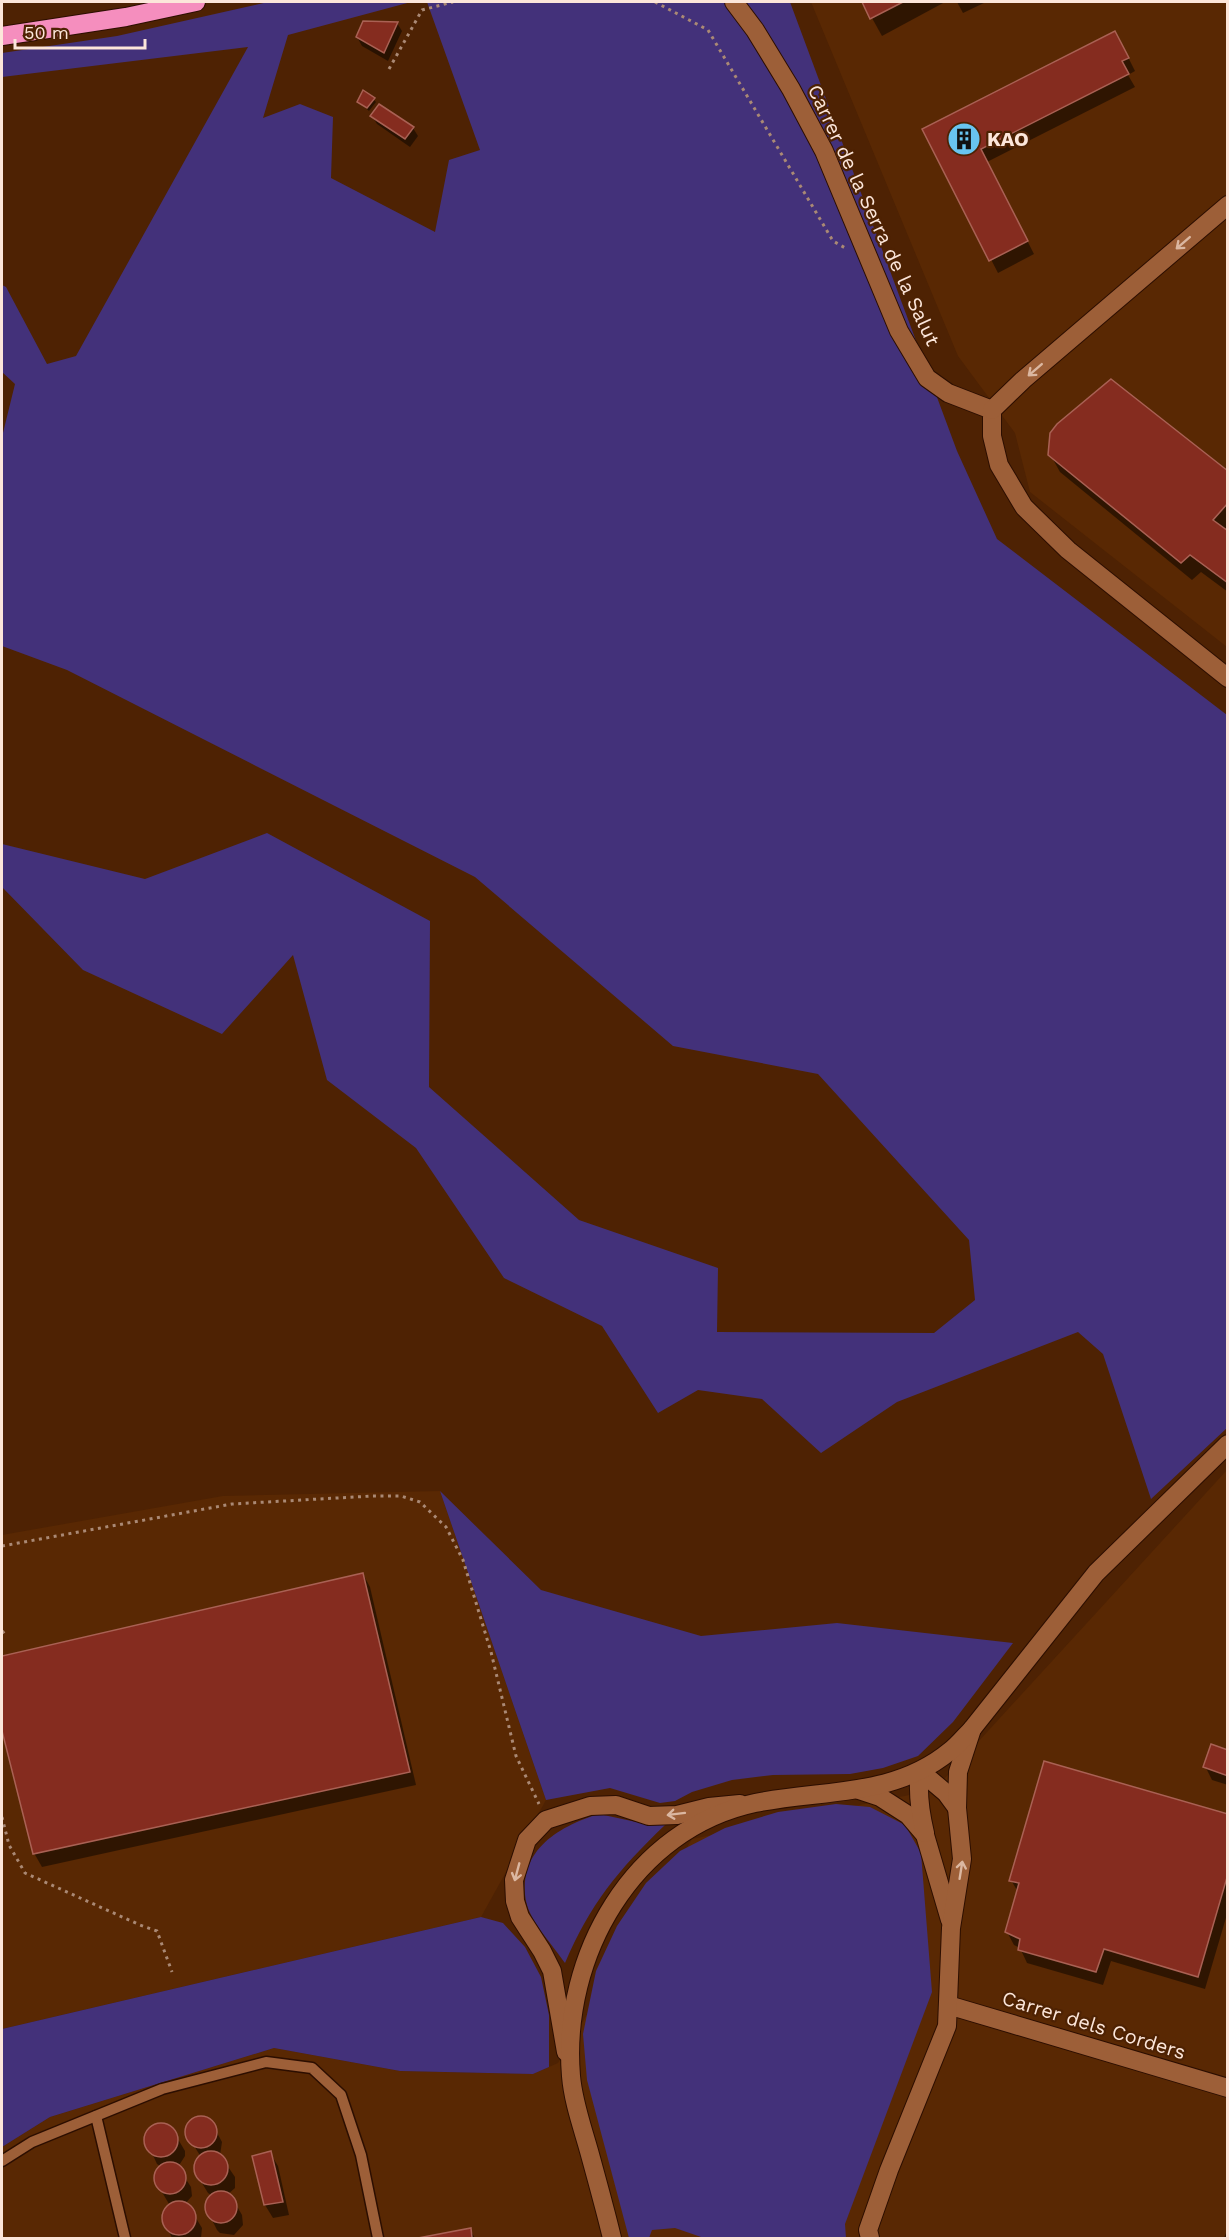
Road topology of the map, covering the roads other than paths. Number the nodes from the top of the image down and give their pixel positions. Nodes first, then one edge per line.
1 (196, 2) edge
2 (734, 2) edge
3 (2, 36) edge
4 (1224, 214) edge
5 (992, 410) junction
6 (1227, 678) edge
7 (1227, 1444) edge
8 (972, 1729) junction
9 (920, 1771) junction
10 (859, 1790) junction
11 (754, 1803) junction
12 (957, 1808) junction
13 (925, 1835) junction
14 (951, 1928) junction
15 (948, 2005) junction
16 (571, 2076) junction
17 (1227, 2088) edge
18 (96, 2116) junction
19 (2, 2161) edge
20 (125, 2238) edge
21 (378, 2238) edge
22 (612, 2238) edge
23 (870, 2238) edge

1 - 3 highway
2 - 5 street, Carrer de la Serra de la Salut
4 -> 5 street
5 - 6 street
7 - 8 street
8 - 9 street
8 - 12 street
9 - 10 street
9 - 12 street
9 - 13 street
10 - 11 street
10 - 13 street
11 - 16 street
11 -> 16 street
14 -> 12 street
13 - 14 street
14 - 15 street
15 - 17 street, Carrer dels Corders
15 - 23 street
16 - 22 street
18 - 19 lane
18 - 20 lane
18 - 21 lane

